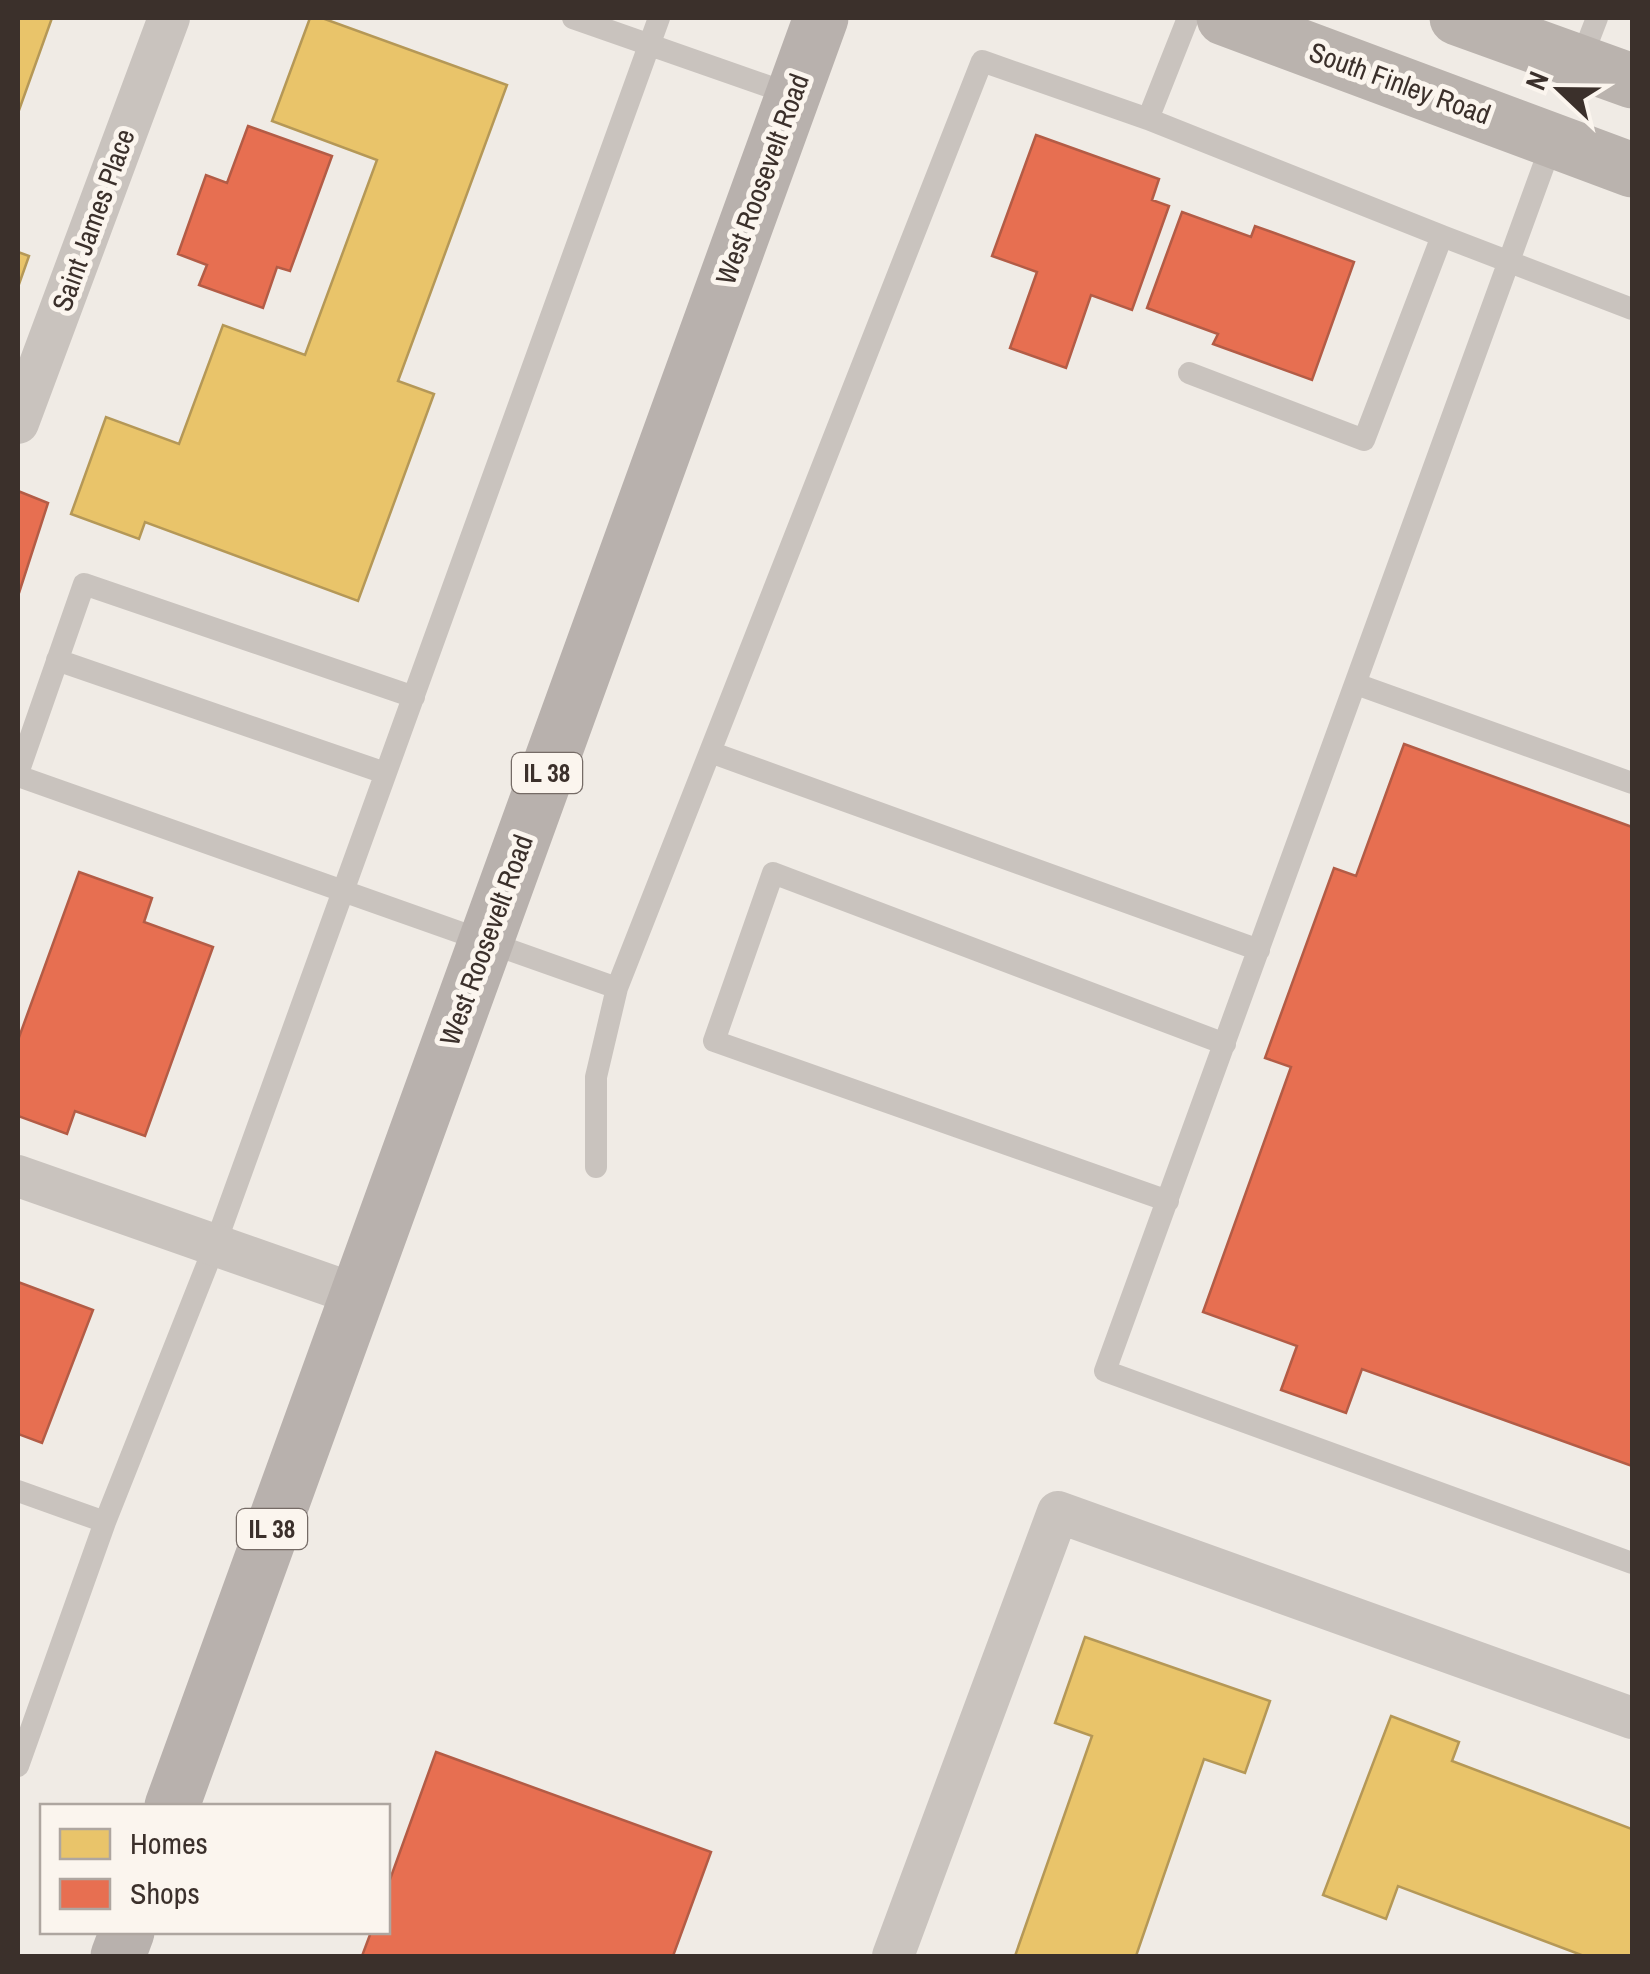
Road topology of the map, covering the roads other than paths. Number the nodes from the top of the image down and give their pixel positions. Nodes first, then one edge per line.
1 (169, 18) edge
2 (573, 18) edge
3 (659, 18) edge
4 (821, 18) edge
5 (1188, 18) edge
6 (1224, 18) edge
7 (1457, 18) edge
8 (1589, 40) edge
9 (649, 45) junction
10 (1632, 82) edge
11 (793, 95) junction
12 (1148, 119) junction
13 (1553, 140) junction
14 (1632, 170) edge
15 (1442, 236) junction
16 (1509, 261) junction
17 (1632, 308) edge
18 (1189, 374) dead end
19 (18, 423) edge
20 (57, 660) junction
21 (1356, 684) junction
22 (414, 697) junction
23 (710, 752) junction
24 (385, 773) junction
25 (18, 774) edge
26 (1632, 783) edge
27 (343, 889) junction
28 (486, 942) junction
29 (1259, 950) junction
30 (617, 988) junction
31 (1224, 1044) junction
32 (596, 1167) dead end
33 (18, 1176) edge
34 (1168, 1201) junction
35 (215, 1245) junction
36 (357, 1295) junction
37 (18, 1491) edge
38 (105, 1522) junction
39 (1632, 1563) edge
40 (1632, 1718) edge
41 (18, 1766) edge
42 (173, 1804) edge
43 (893, 1956) edge

1 - 19 street, Saint James Place
2 - 9 lane
3 - 9 lane
4 - 11 main road, West Roosevelt Road / IL 38
5 - 12 lane
6 - 13 main road, South Finley Road
7 - 8 main road
8 - 10 main road
9 - 11 lane
9 - 22 lane
11 - 28 main road, West Roosevelt Road / IL 38
12 - 15 lane
12 - 23 lane
13 - 14 main road, South Finley Road
13 - 16 lane
15 - 16 lane
15 - 18 lane
16 - 17 lane
16 - 21 lane
20 - 22 lane
20 - 24 lane
20 - 25 lane
21 - 26 lane
21 - 29 lane
22 - 24 lane
23 - 29 lane
23 - 30 lane
24 - 27 lane
25 - 27 lane
27 - 28 lane
27 - 35 lane
28 - 30 lane
28 - 36 main road, West Roosevelt Road / IL 38
29 - 31 lane
30 - 32 lane
31 - 34 lane
31 - 34 lane
33 - 35 street
34 - 39 lane
35 - 36 street
35 - 38 lane
36 - 42 main road, West Roosevelt Road / IL 38
37 - 38 lane
38 - 41 lane
40 - 43 street

